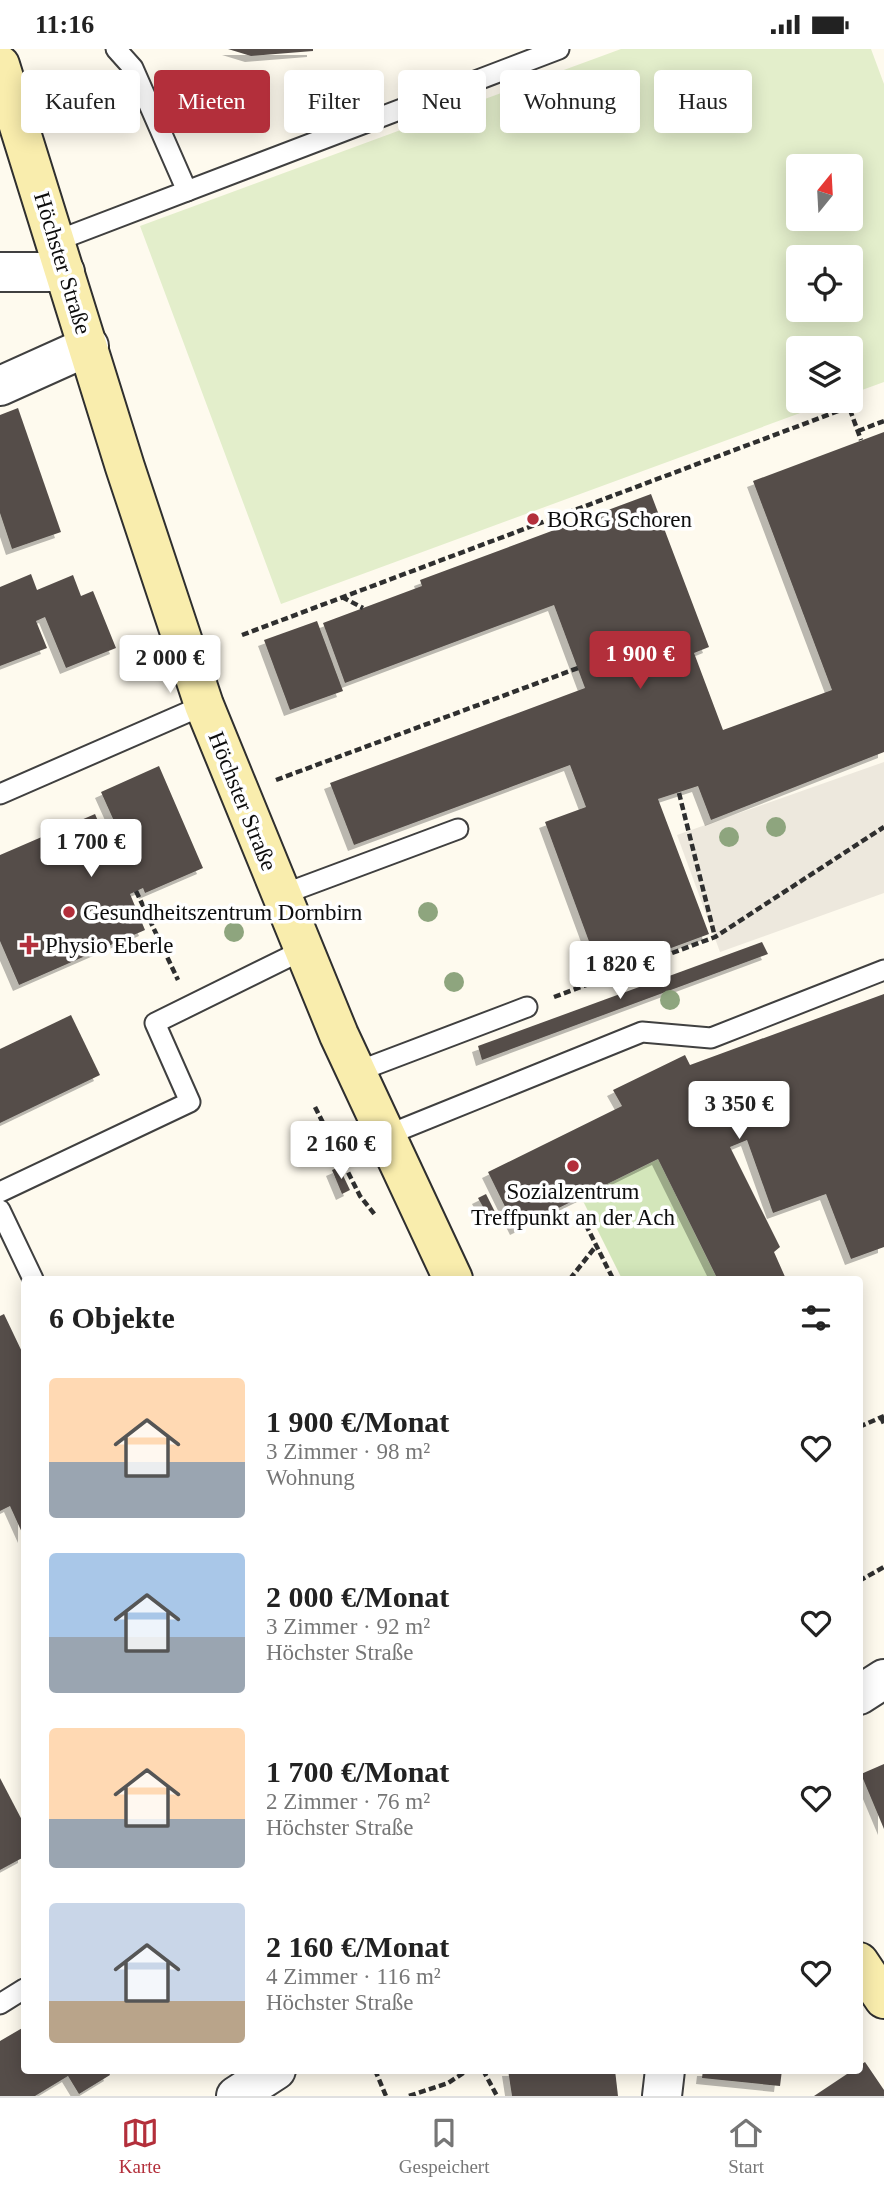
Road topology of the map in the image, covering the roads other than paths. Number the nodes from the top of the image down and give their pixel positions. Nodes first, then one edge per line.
1 (116, 49) edge
2 (559, 49) edge
3 (0, 65) edge
4 (187, 191) junction
5 (61, 256) junction
6 (0, 272) edge
7 (89, 346) junction
8 (0, 386) edge
9 (204, 705) junction
10 (0, 794) edge
11 (458, 829) dead end
12 (281, 895) junction
13 (303, 950) junction
14 (884, 970) edge
15 (527, 1007) road end
16 (356, 1072) junction
17 (385, 1136) junction
18 (0, 1192) edge
19 (0, 1210) edge
20 (32, 1276) edge
21 (452, 1276) edge
22 (884, 1679) edge
23 (863, 1692) edge
24 (863, 1968) edge
25 (21, 1991) edge
26 (884, 1999) edge
27 (0, 2004) edge
28 (270, 2074) edge
29 (665, 2074) edge
30 (236, 2096) edge
31 (662, 2096) edge

1 - 4 lane
2 - 4 lane
3 - 5 main road, Höchster Straße
4 - 5 lane
5 - 6 street
5 - 7 main road, Höchster Straße
7 - 8 street
7 - 9 main road, Höchster Straße
9 - 10 lane
9 - 12 main road, Höchster Straße
11 - 12 lane
12 - 13 main road, Höchster Straße
13 - 16 main road, Höchster Straße
13 - 18 lane
14 - 17 lane
15 - 16 lane
16 - 17 main road, Höchster Straße
17 - 21 main road, Höchster Straße
19 - 20 lane
22 - 23 street
24 - 26 main road
25 - 27 lane
28 - 30 street
29 - 31 street

